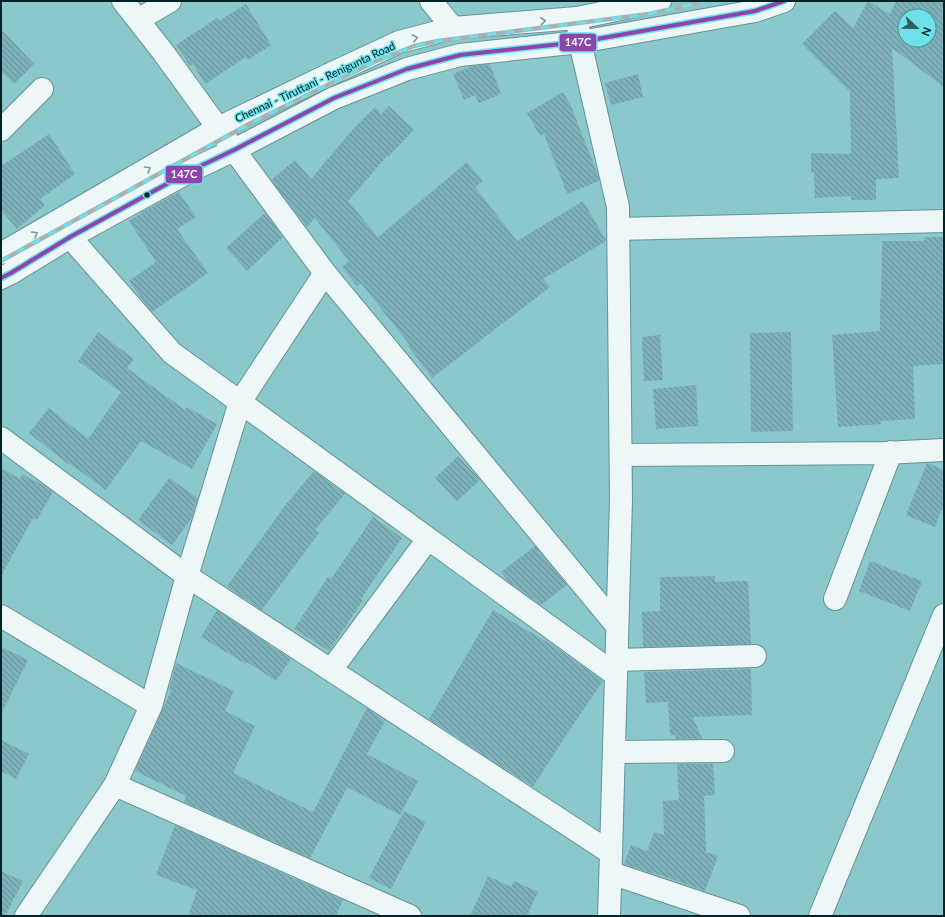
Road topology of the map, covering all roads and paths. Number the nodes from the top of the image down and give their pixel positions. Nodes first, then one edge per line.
1 (123, 1) edge
2 (170, 1) edge
3 (431, 1) edge
4 (660, 1) edge
5 (784, 1) edge
6 (577, 18) junction
7 (138, 20) junction
8 (453, 28) junction
9 (580, 42) junction
10 (42, 89) dead end
11 (218, 128) junction
12 (1, 130) edge
13 (234, 150) junction
14 (944, 221) edge
15 (618, 229) junction
16 (70, 237) junction
17 (3, 249) edge
18 (324, 273) junction
19 (1, 278) edge
20 (240, 402) junction
21 (1, 438) edge
22 (944, 450) edge
23 (891, 452) junction
24 (620, 455) junction
25 (428, 539) junction
26 (187, 576) junction
27 (835, 599) dead end
28 (944, 615) edge
29 (1, 616) edge
30 (617, 626) junction
31 (756, 656) dead end
32 (616, 667) junction
33 (331, 670) junction
34 (151, 706) junction
35 (723, 751) dead end
36 (614, 752) junction
37 (115, 785) junction
38 (611, 863) junction
39 (26, 916) edge
40 (410, 916) edge
41 (609, 916) edge
42 (739, 916) edge
43 (820, 916) edge

1 - 7 main road
2 - 7 main road
3 - 8 main road
4 - 6 main road, Chennai - Tiruttani - Renigunta Road
5 - 9 main road, Chennai - Tiruttani - Renigunta Road
8 -> 6 main road, Chennai - Tiruttani - Renigunta Road
6 - 9 main road
7 - 11 main road
11 -> 8 main road, Chennai - Tiruttani - Renigunta Road
9 - 13 main road, Chennai - Tiruttani - Renigunta Road
9 - 15 main road
10 - 12 main road
11 - 13 main road
17 -> 11 main road, Chennai - Tiruttani - Renigunta Road
13 - 16 main road, Chennai - Tiruttani - Renigunta Road
13 - 18 main road
14 - 15 main road
15 - 24 main road
16 - 19 main road, Chennai - Tiruttani - Renigunta Road
16 - 20 main road
18 - 20 main road
18 - 30 main road
20 - 25 main road
20 - 26 main road
21 - 26 main road
22 - 23 main road
23 - 24 main road
23 - 27 main road
24 - 30 main road
25 - 32 main road
25 - 33 main road
26 - 33 main road
26 - 34 main road
28 - 43 main road
29 - 34 main road
30 - 32 main road
31 - 32 main road
32 - 36 main road
33 - 38 main road
34 - 37 main road
35 - 36 main road
36 - 38 main road
37 - 39 main road
37 - 40 main road
38 - 41 main road
38 - 42 main road

